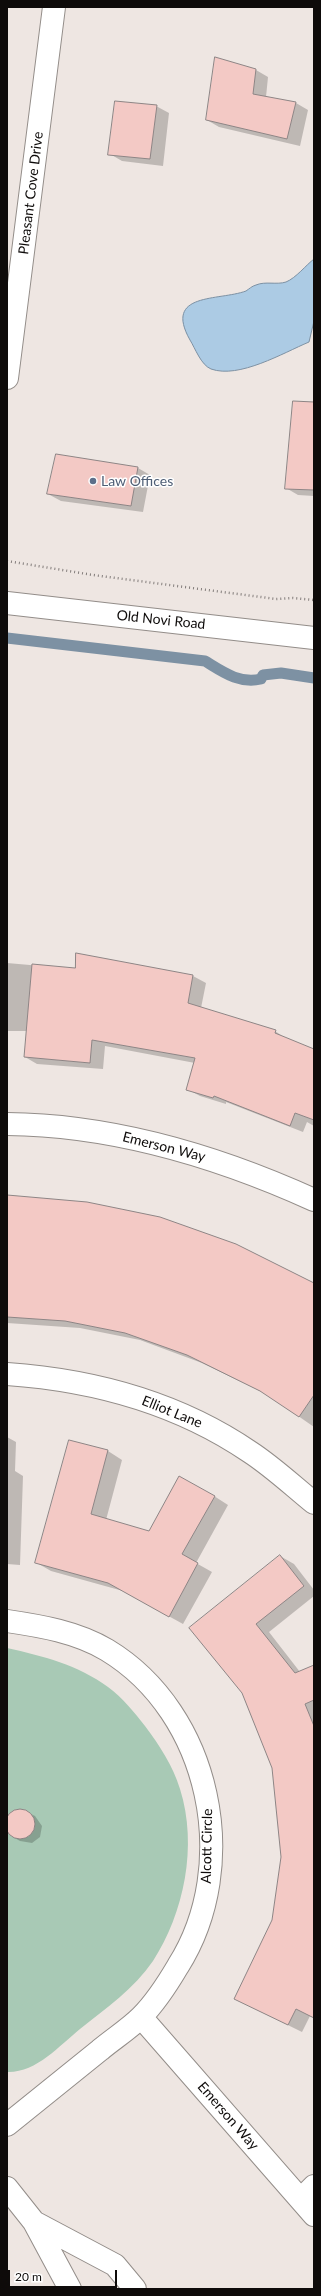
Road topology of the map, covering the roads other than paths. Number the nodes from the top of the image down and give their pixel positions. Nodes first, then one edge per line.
1 (54, 7) edge
2 (7, 378) edge
3 (7, 603) edge
4 (314, 638) edge
5 (7, 1124) edge
6 (314, 1200) edge
7 (7, 1374) edge
8 (314, 1503) edge
9 (7, 1621) edge
10 (141, 2017) junction
11 (7, 2125) edge
12 (7, 2188) edge
13 (310, 2200) edge
14 (34, 2222) junction
15 (70, 2289) edge
16 (135, 2289) edge

1 - 2 street, Pleasant Cove Drive
3 - 4 street, Old Novi Road
5 - 6 street, Emerson Way
7 - 8 street, Elliot Lane
9 - 10 street, Alcott Circle
10 - 11 street, Alcott Circle
10 - 13 street, Emerson Way
12 - 14 street
14 - 15 street
14 - 16 street

